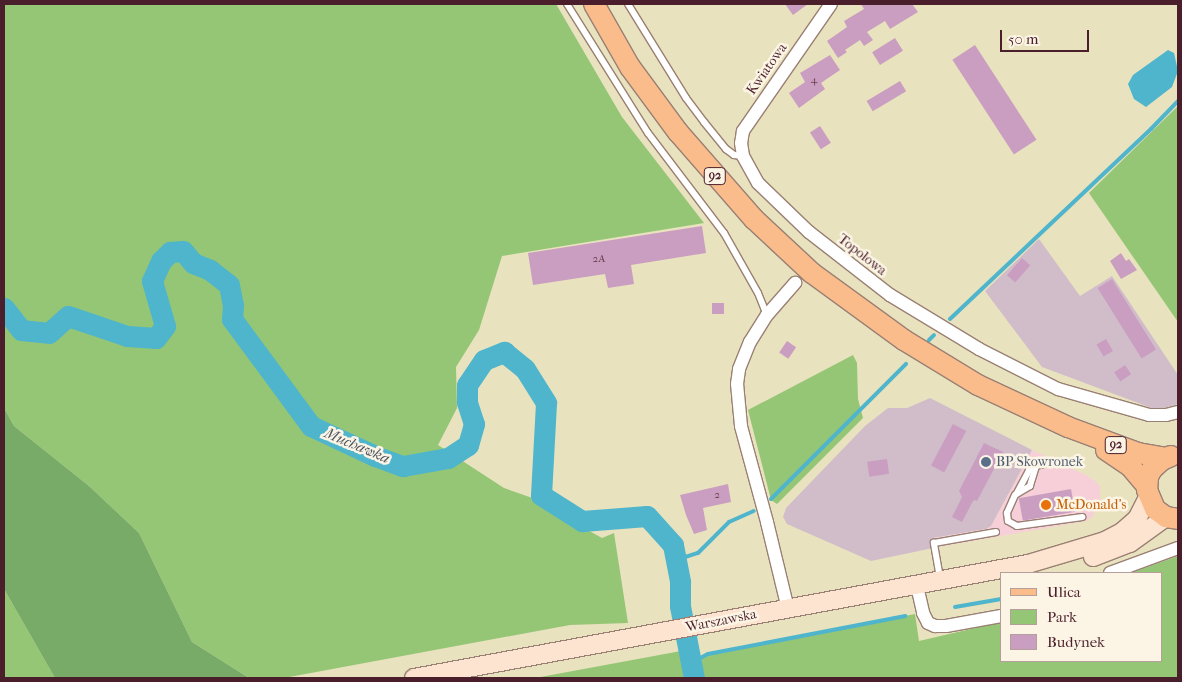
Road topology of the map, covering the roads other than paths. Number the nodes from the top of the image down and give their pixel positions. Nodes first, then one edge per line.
1 (567, 4) edge
2 (594, 4) edge
3 (628, 4) edge
4 (831, 4) edge
5 (743, 156) junction
6 (795, 284) dead end
7 (767, 315) junction
8 (1172, 413) edge
9 (1178, 421) edge
10 (1068, 427) junction
11 (1174, 454) edge
12 (1049, 463) dead end
13 (1147, 491) junction
14 (1082, 517) dead end
15 (1172, 518) edge
16 (996, 532) dead end
17 (1178, 548) edge
18 (1028, 564) junction
19 (1113, 572) edge
20 (941, 582) junction
21 (917, 586) junction
22 (788, 609) junction
23 (1000, 616) edge
24 (414, 678) edge

1 - 7 lane
2 - 10 main road, 92
3 - 5 lane
4 - 5 street, Kwiatowa
5 - 8 street, Topolowa
6 - 7 street
7 - 22 street
8 - 9 street, Topolowa
10 - 11 main road, 92
10 - 13 main road, 92
11 - 13 main road, 92
12 - 14 lane
13 - 15 main road, 92
13 - 18 main road, Warszawska
15 - 18 main road, Warszawska
16 - 20 lane
17 - 19 street
18 - 20 main road, Warszawska
20 - 21 main road, Warszawska
21 - 22 main road, Warszawska
21 - 23 street
22 - 24 main road, Warszawska

